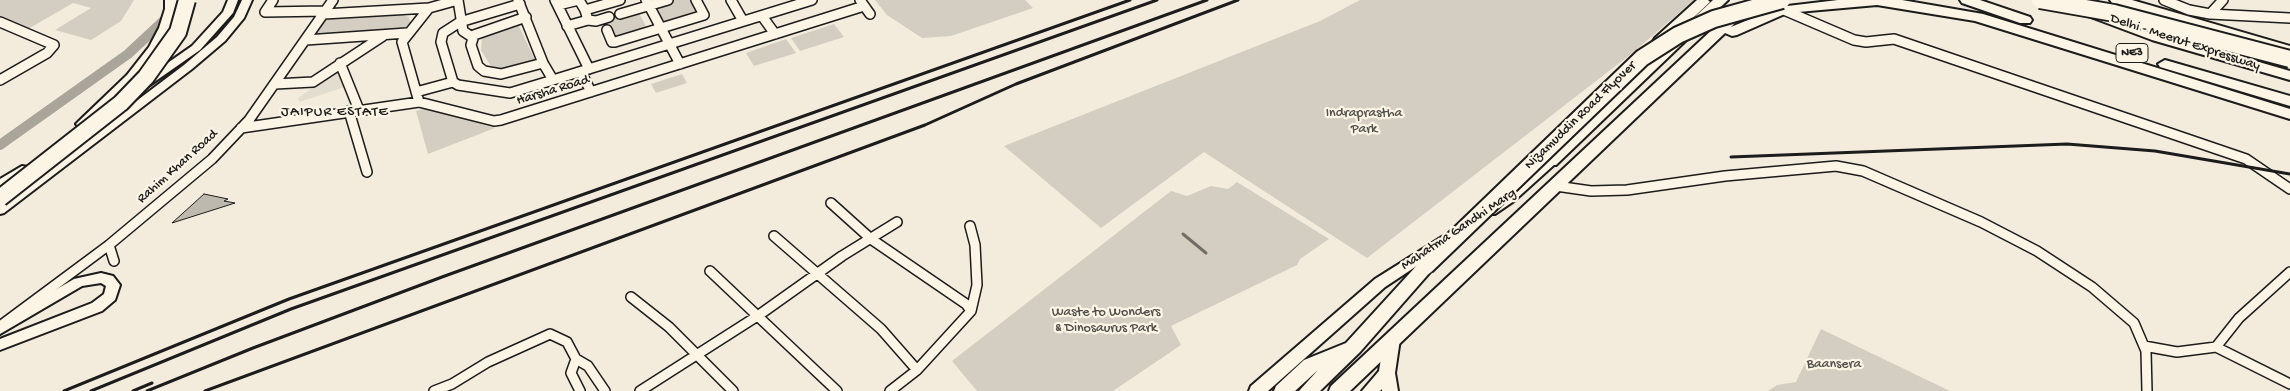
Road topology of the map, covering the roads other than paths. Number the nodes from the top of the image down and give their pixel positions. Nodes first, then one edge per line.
1 (172, 0) edge
2 (187, 0) edge
3 (233, 0) edge
4 (248, 0) edge
5 (273, 0) edge
6 (333, 0) edge
7 (391, 0) edge
8 (458, 0) edge
9 (620, 0) edge
10 (668, 0) edge
11 (696, 0) edge
12 (730, 0) edge
13 (812, 0) edge
14 (1706, 0) edge
15 (1720, 0) edge
16 (1753, 0) edge
17 (1766, 0) edge
18 (1967, 0) edge
19 (2040, 0) edge
20 (2066, 0) edge
21 (2116, 0) edge
22 (2164, 0) edge
23 (2223, 0) edge
24 (519, 2) edge
25 (557, 3) edge
26 (647, 3) edge
27 (862, 3) edge
28 (1783, 5) edge
29 (604, 7) dead end
30 (429, 8) junction
31 (384, 10) junction
32 (585, 11) junction
33 (325, 12) junction
34 (620, 14) dead end
35 (870, 14) dead end
36 (2210, 14) junction
37 (762, 16) junction
38 (526, 17) junction
39 (609, 17) dead end
40 (2290, 18) edge
41 (588, 20) junction
42 (743, 21) junction
43 (0, 22) edge
44 (460, 22) junction
45 (567, 26) junction
46 (661, 28) junction
47 (607, 30) dead end
48 (1732, 32) junction
49 (407, 33) junction
50 (774, 34) junction
51 (383, 36) junction
52 (472, 37) junction
53 (306, 40) junction
54 (669, 44) junction
55 (2290, 50) edge
56 (1642, 58) junction
57 (2290, 58) edge
58 (340, 63) junction
59 (543, 63) junction
60 (680, 64) junction
61 (585, 70) junction
62 (2290, 76) edge
63 (0, 80) edge
64 (553, 80) junction
65 (454, 82) junction
66 (275, 84) junction
67 (416, 92) junction
68 (591, 92) junction
69 (2290, 101) edge
70 (419, 102) junction
71 (359, 110) junction
72 (349, 111) junction
73 (2290, 114) edge
74 (1623, 120) junction
75 (241, 128) junction
76 (1550, 161) joint
77 (367, 172) dead end
78 (1556, 186) junction
79 (0, 189) edge
80 (2290, 189) edge
81 (0, 198) edge
82 (831, 203) dead end
83 (0, 210) edge
84 (897, 222) dead end
85 (970, 226) dead end
86 (774, 236) dead end
87 (871, 239) junction
88 (109, 245) junction
89 (114, 261) dead end
90 (710, 271) dead end
91 (2290, 272) edge
92 (817, 274) junction
93 (631, 297) dead end
94 (971, 311) junction
95 (760, 314) junction
96 (0, 328) edge
97 (1392, 339) junction
98 (0, 345) edge
99 (1354, 346) junction
100 (2144, 346) junction
101 (2216, 347) junction
102 (698, 354) junction
103 (576, 359) junction
104 (917, 370) junction
105 (1387, 374) junction
106 (2290, 384) edge
107 (434, 391) edge
108 (580, 391) edge
109 (605, 391) edge
110 (640, 391) edge
111 (732, 391) edge
112 (837, 391) edge
113 (890, 391) edge
114 (1257, 391) edge
115 (1283, 391) edge
116 (1308, 391) edge
117 (1338, 391) edge
118 (1370, 391) edge
119 (1390, 391) edge
120 (2147, 391) edge

1 - 79 highway
2 - 81 highway, bridge
3 - 79 street
4 - 83 street
5 - 33 street
6 - 33 street, Rahim Khan Road
7 - 31 street
8 - 30 street
8 - 44 street
9 - 32 street
10 - 26 street
11 - 46 street
12 - 42 street
13 - 37 street
14 - 56 highway, bridge
15 - 76 highway, Mahatma Gandhi Marg
16 - 74 highway, bridge
17 - 48 highway
18 - 69 highway, Delhi - Meerut Expressway / NE3
19 - 57 highway, Delhi - Meerut Expressway, bridge
20 - 62 highway, Delhi - Meerut Expressway / NE3
21 - 55 highway
22 - 36 street
23 - 36 street
24 - 38 street
24 - 44 street
25 - 32 street
25 - 45 street
26 - 34 street
26 - 46 street
27 - 35 street
27 - 50 street, Harsha Road
28 - 48 highway
28 - 56 highway, bridge
28 - 73 highway
28 - 80 street
29 - 32 street
30 - 31 street
30 - 49 street
31 - 33 street
32 - 41 street
33 - 53 street, Rahim Khan Road
36 - 40 street
37 - 42 street
37 - 50 street
38 - 52 street
38 - 59 street
39 - 41 street
41 - 45 street
42 - 54 street
43 - 63 street
44 - 52 street
44 - 65 street
45 - 61 street
46 - 47 street
46 - 54 street
48 - 74 highway
49 - 51 street
49 - 67 street
50 - 60 street, Harsha Road
51 - 53 street
51 - 58 street
52 - 59 street
53 - 66 street, Rahim Khan Road
54 - 60 street
54 - 61 street
56 - 99 highway, Nizamuddin Road Flyover, bridge
58 - 66 street
58 - 71 street
59 - 64 street
60 - 68 street, Harsha Road
61 - 64 street
61 - 68 street
64 - 65 street
65 - 67 street
66 - 75 street, Rahim Khan Road
67 - 70 street
68 - 70 street, Harsha Road
70 - 71 street, Harsha Road
71 - 72 street, Harsha Road
72 - 75 street, Harsha Road
72 - 77 street
74 - 78 highway, Mahatma Gandhi Marg
75 - 88 street, Rahim Khan Road
76 - 114 main road, Mahatma Gandhi Marg
78 - 97 highway, Mahatma Gandhi Marg
78 - 100 street
82 - 87 street
84 - 87 street
85 - 94 street
86 - 92 street
87 - 92 street
87 - 94 street
88 - 89 street
88 - 96 street, Rahim Khan Road
90 - 95 street
91 - 101 street
92 - 95 street
92 - 104 street
93 - 102 street
94 - 104 street
95 - 102 street
95 - 112 street
96 - 98 street
97 - 105 main road
97 - 117 highway, Mahatma Gandhi Marg
99 - 115 highway
99 - 116 highway, Nizamuddin Road Flyover
100 - 101 street
100 - 120 street
101 - 106 street
102 - 110 street
102 - 111 street
103 - 107 street
103 - 108 street
103 - 109 street
104 - 113 street
105 - 118 main road
105 - 119 main road

